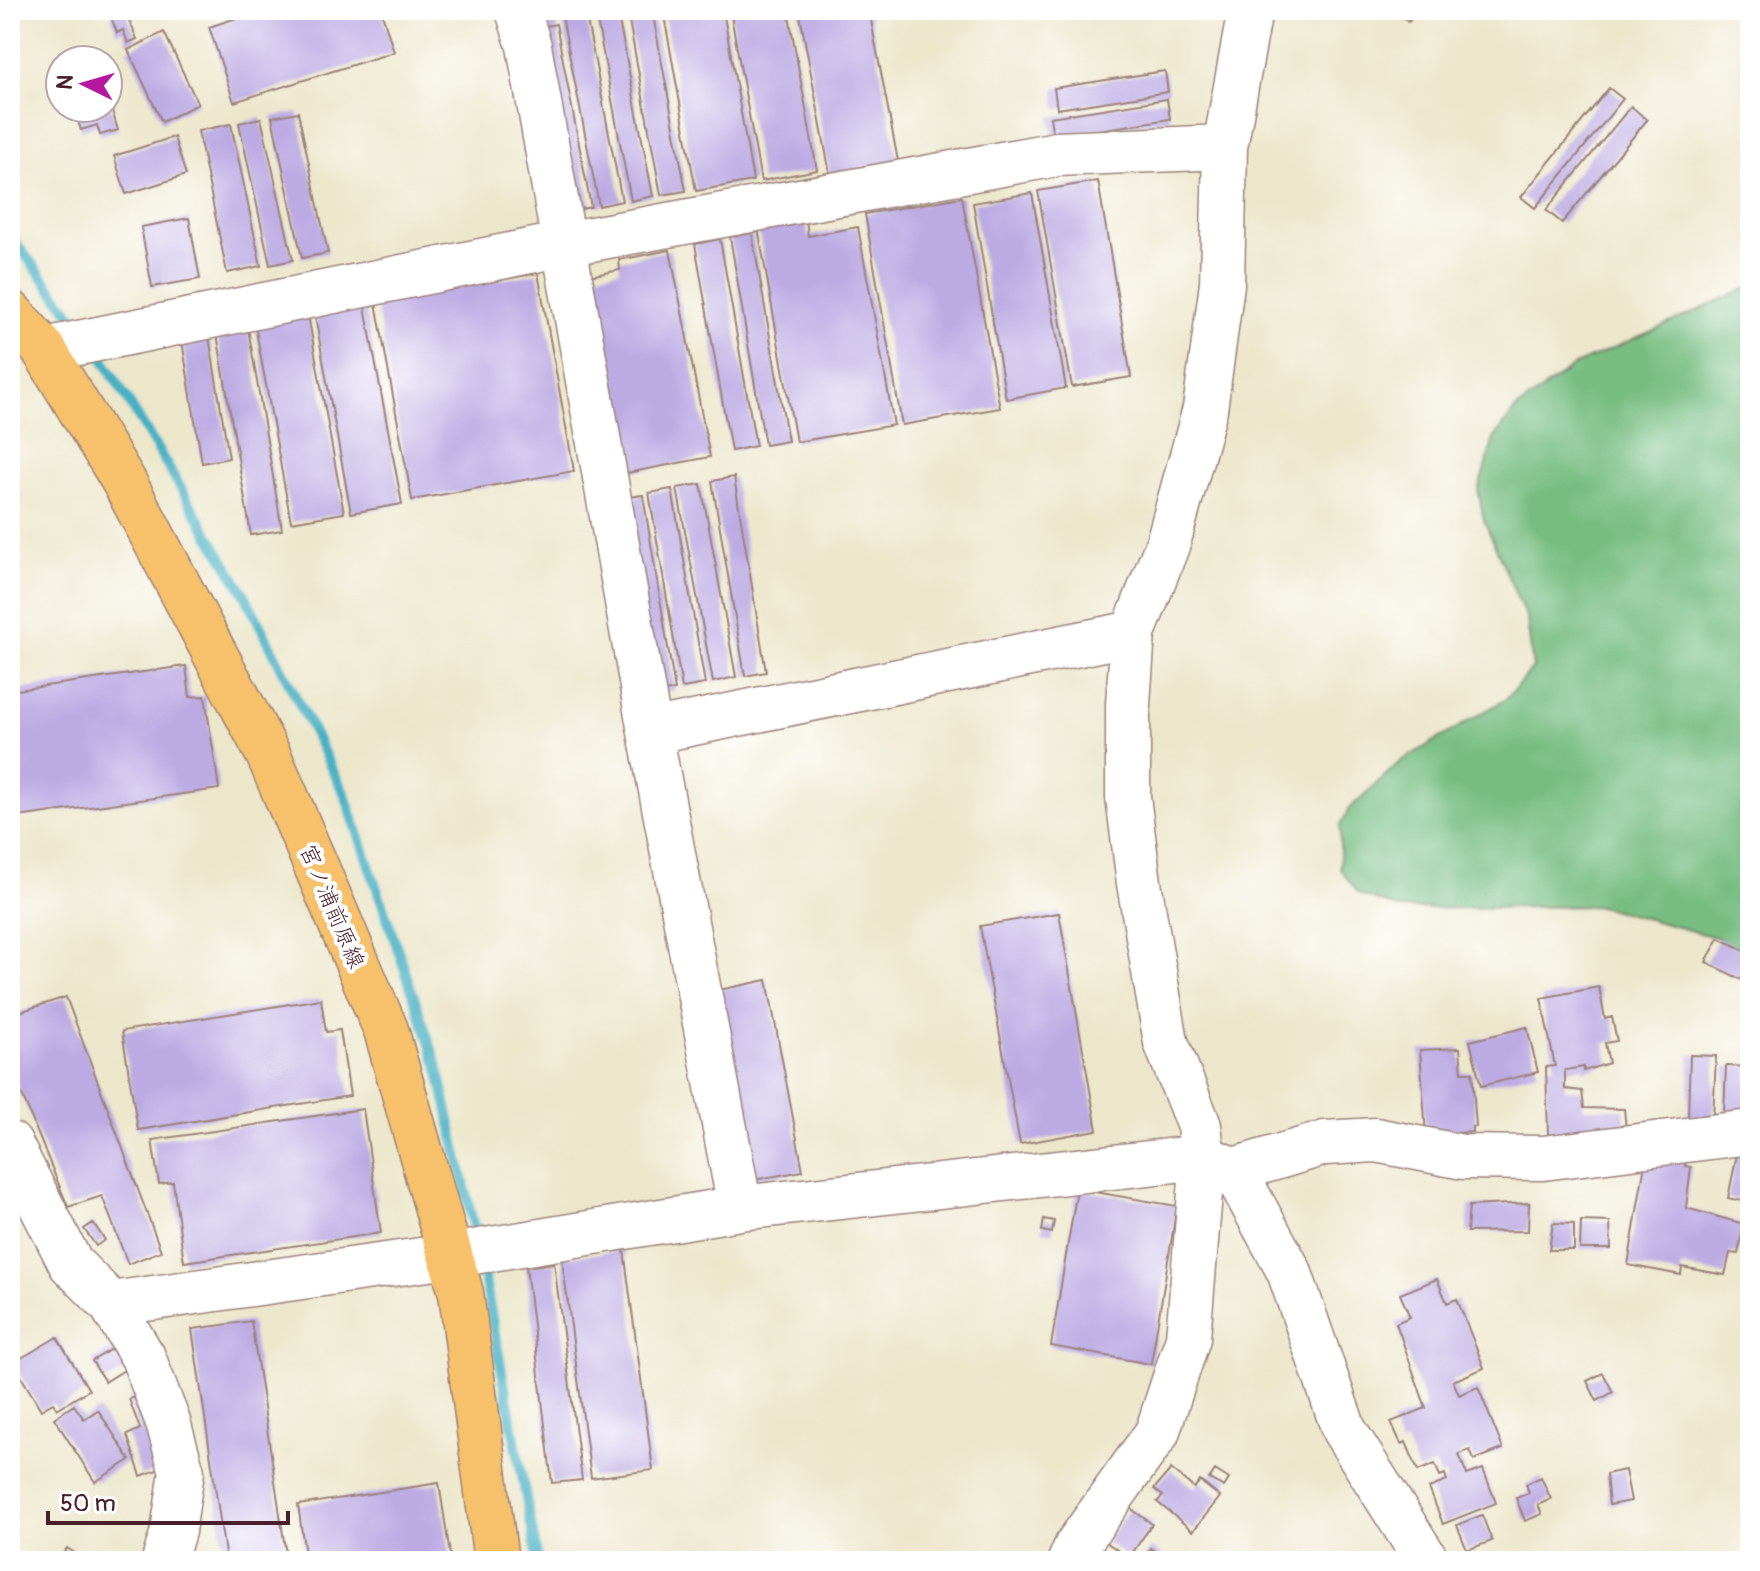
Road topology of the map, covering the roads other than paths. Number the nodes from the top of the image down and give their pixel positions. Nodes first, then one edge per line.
1 (518, 10) edge
2 (1250, 10) edge
3 (1225, 147) junction
4 (564, 244) junction
5 (10, 312) edge
6 (44, 350) junction
7 (1133, 633) junction
8 (650, 732) junction
9 (1750, 1132) edge
10 (10, 1144) edge
11 (1218, 1164) junction
12 (740, 1208) junction
13 (449, 1256) junction
14 (111, 1304) junction
15 (164, 1561) edge
16 (496, 1561) edge
17 (1070, 1561) edge
18 (1427, 1561) edge

1 - 4 street
2 - 3 street
3 - 4 street
3 - 7 street
4 - 6 street
4 - 8 street
5 - 6 main road, 宮ノ浦前原線
6 - 13 main road, 宮ノ浦前原線
7 - 8 street
7 - 11 street
8 - 12 street
9 - 11 street
10 - 14 street
11 - 12 street
11 - 17 street
11 - 18 street
12 - 13 street
13 - 14 street
13 - 16 main road, 宮ノ浦前原線
14 - 15 street

